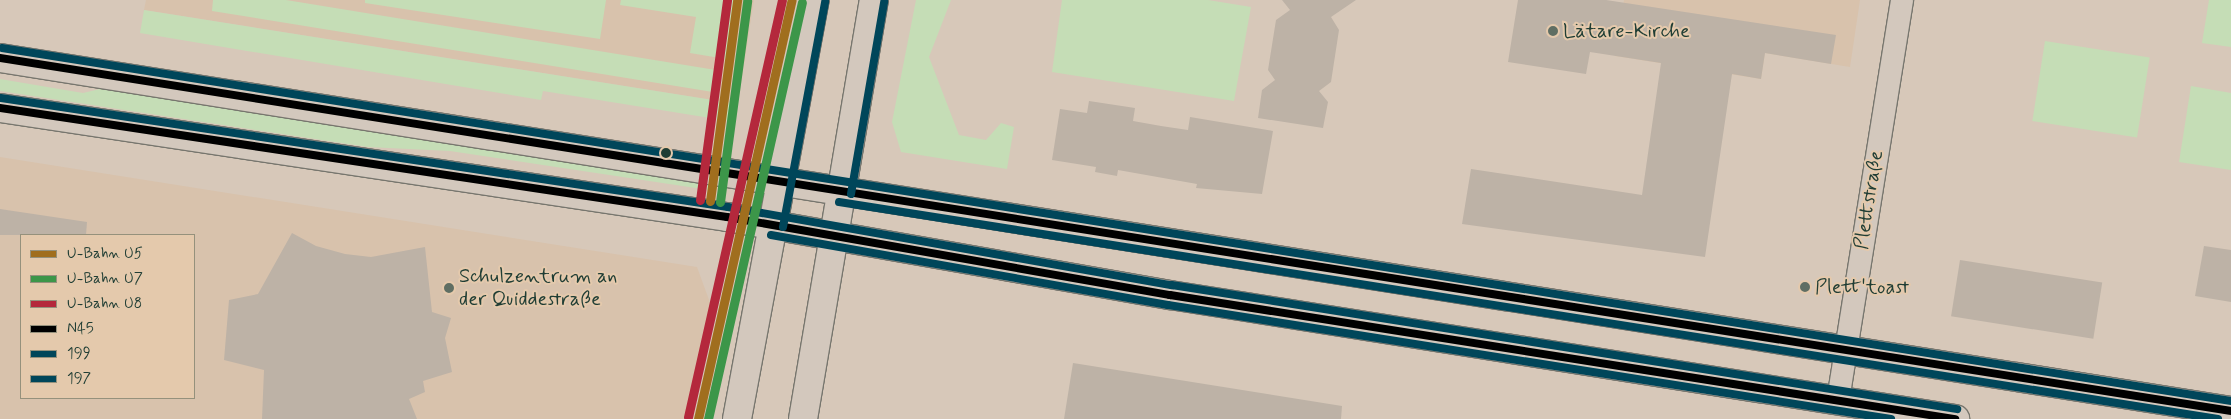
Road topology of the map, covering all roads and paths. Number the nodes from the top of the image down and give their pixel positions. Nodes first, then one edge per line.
1 (815, 0) edge
2 (874, 0) edge
3 (1902, 0) edge
4 (0, 58) edge
5 (0, 108) edge
6 (781, 181) junction
7 (841, 192) junction
8 (773, 225) junction
9 (833, 237) junction
10 (1846, 350) junction
11 (1838, 400) junction
12 (2231, 410) edge
13 (737, 419) edge
14 (803, 419) edge
15 (1955, 419) edge

1 - 6 main road
2 - 7 main road
3 - 10 street, Plettstraße
4 - 6 main road
5 - 8 main road
6 - 7 main road
6 - 8 main road
7 - 9 main road
7 - 10 main road
8 - 9 main road
8 - 13 main road
9 - 11 main road
9 - 14 main road
10 - 11 street, Plettstraße
10 - 12 main road
11 - 15 main road

